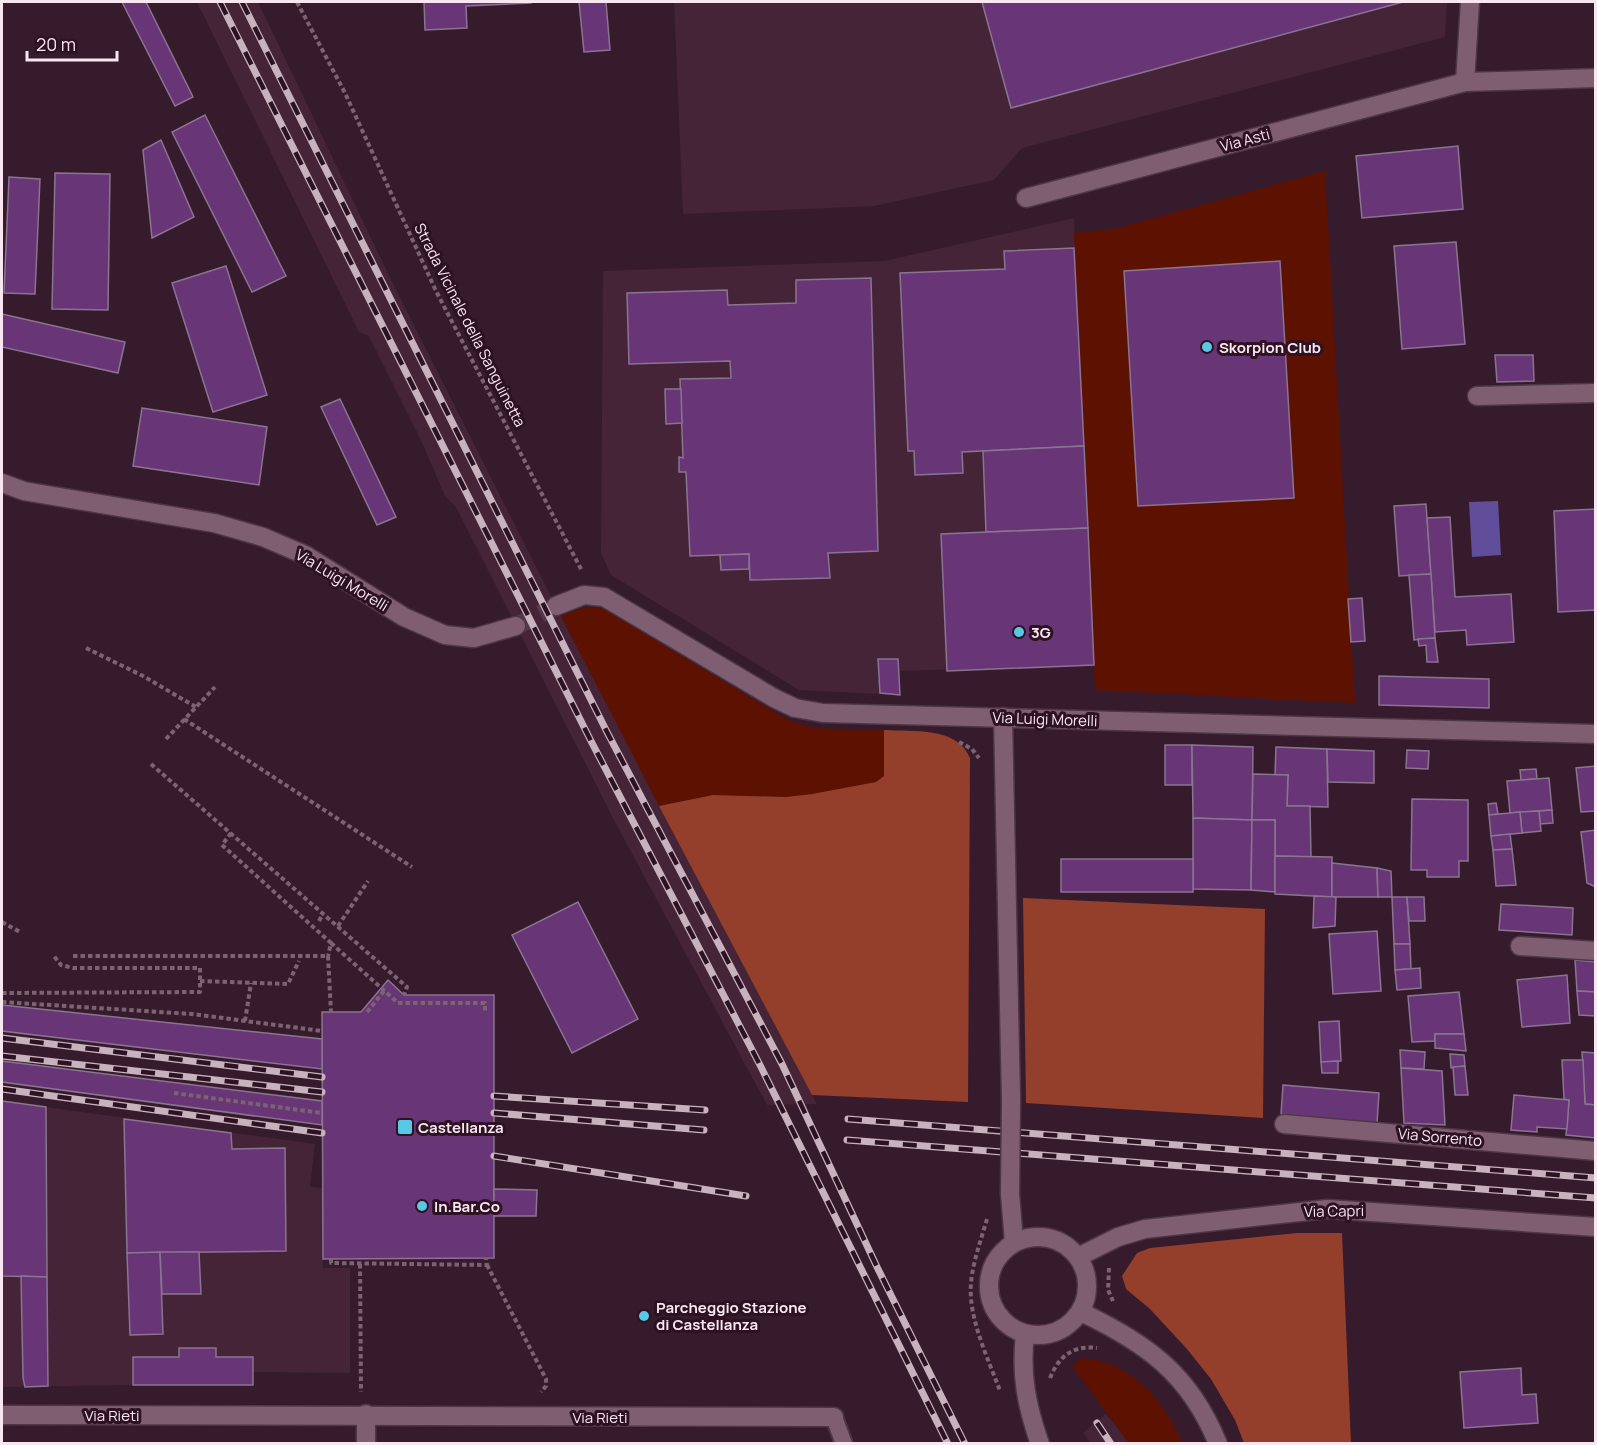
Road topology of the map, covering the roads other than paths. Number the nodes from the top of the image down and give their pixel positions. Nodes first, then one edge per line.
1 (1470, 2) edge
2 (1596, 78) edge
3 (1465, 82) junction
4 (1026, 198) dead end
5 (1596, 393) edge
6 (1477, 396) dead end
7 (2, 483) edge
8 (24, 490) junction
9 (2, 494) edge
10 (556, 606) tunnel mouth
11 (516, 626) tunnel mouth
12 (1004, 717) junction
13 (1596, 734) edge
14 (1520, 946) dead end
15 (1596, 951) edge
16 (1284, 1124) dead end
17 (1596, 1151) edge
18 (1596, 1227) edge
19 (1014, 1242) junction
20 (1078, 1257) junction
21 (1081, 1312) junction
22 (1025, 1335) junction
23 (366, 1414) junction
24 (2, 1415) edge
25 (834, 1417) joint
26 (366, 1443) edge
27 (844, 1443) edge
28 (1040, 1443) edge
29 (1218, 1443) edge

1 - 3 street
2 - 3 street, Via Asti
3 - 4 street, Via Asti
5 - 6 street
7 - 8 street
8 - 9 street
8 - 11 street, Via Luigi Morelli
10 - 12 street, Via Luigi Morelli
12 - 13 street, Via Luigi Morelli
12 - 19 street, bridge
14 - 15 street
16 - 17 street, Via Sorrento
18 - 20 street, Via Capri
19 - 20 street
19 - 22 street
20 - 21 street
21 - 22 street
21 - 29 street
22 - 28 street
23 - 24 street, Via Rieti
23 - 25 street, Via Rieti
23 - 26 street
25 - 27 lane

